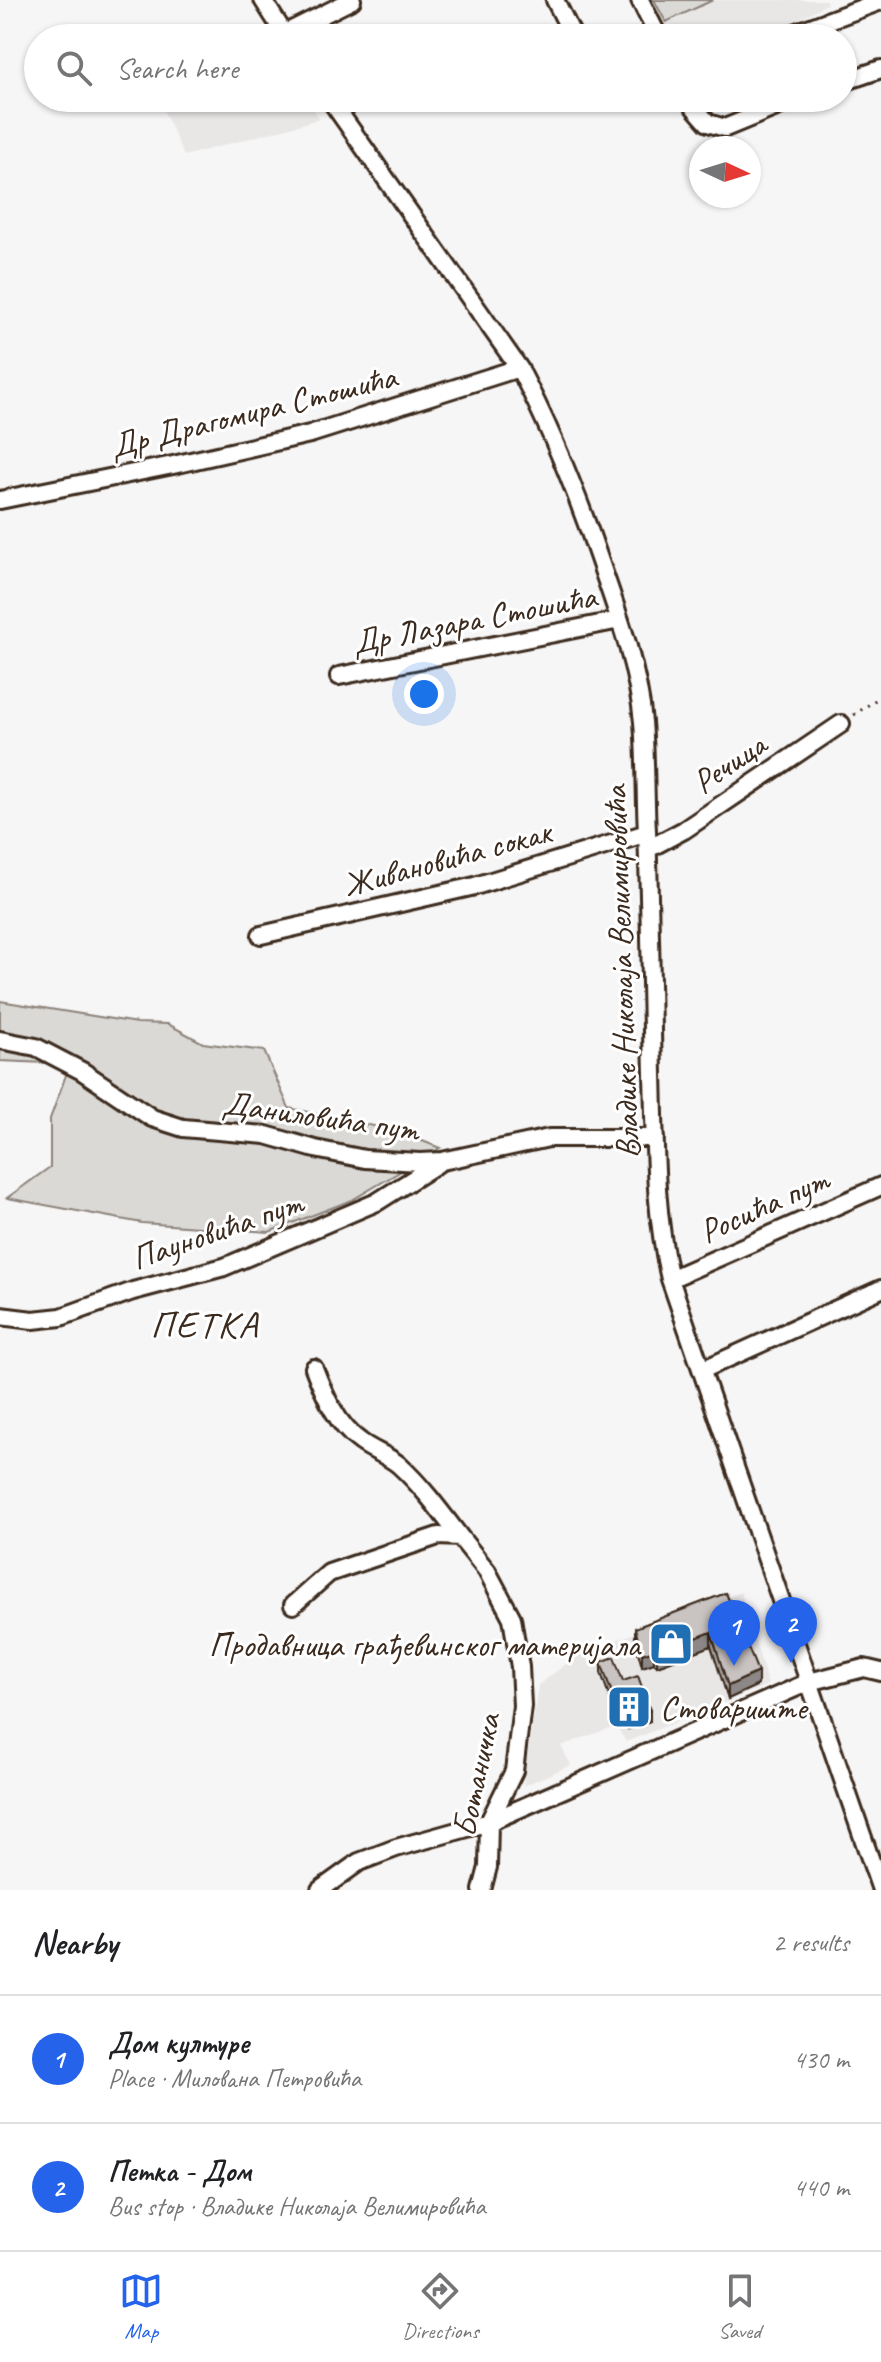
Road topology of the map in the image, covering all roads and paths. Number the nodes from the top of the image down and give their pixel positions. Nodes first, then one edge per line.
1 (263, 0) edge
2 (352, 0) edge
3 (555, 0) edge
4 (640, 0) edge
5 (881, 1) edge
6 (278, 24) edge
7 (308, 24) edge
8 (567, 24) edge
9 (652, 24) edge
10 (819, 24) edge
11 (881, 69) edge
12 (857, 77) edge
13 (339, 112) edge
14 (698, 112) edge
15 (764, 112) edge
16 (519, 368) junction
17 (0, 500) edge
18 (620, 620) junction
19 (339, 676) dead end
20 (881, 696) edge
21 (841, 724) joint
22 (647, 841) junction
23 (261, 935) dead end
24 (0, 1040) edge
25 (655, 1138) junction
26 (442, 1161) junction
27 (881, 1186) edge
28 (670, 1279) junction
29 (881, 1289) edge
30 (0, 1316) edge
31 (314, 1368) dead end
32 (702, 1370) junction
33 (460, 1537) junction
34 (293, 1605) dead end
35 (881, 1672) edge
36 (809, 1682) junction
37 (489, 1822) junction
38 (320, 1890) edge
39 (482, 1890) edge
40 (881, 1890) edge

1 - 6 street
2 - 7 street
3 - 8 street
4 - 9 street
5 - 10 street
11 - 12 street
13 - 16 street, Владике Николаја Велимировића
14 - 15 street
16 - 17 street, Др Драгомира Стошића
16 - 18 street, Владике Николаја Велимировића
18 - 19 street, Др Лазара Стошића
18 - 22 street, Владике Николаја Велимировића
20 - 21 path
21 - 22 street, Речица
22 - 23 street, Живановића сокак
22 - 25 street, Владике Николаја Велимировића
24 - 26 street, Даниловића пут
25 - 26 street, Даниловића пут
25 - 28 street, Владике Николаја Велимировића
26 - 30 street, Пауновића пут
27 - 28 street, Росића пут
28 - 32 street, Владике Николаја Велимировића
29 - 32 street
31 - 33 street, Ботаничка
32 - 36 street, Владике Николаја Велимировића
33 - 34 street
33 - 37 street, Ботаничка
35 - 36 street
36 - 37 street
36 - 40 street, Владике Николаја Велимировића
37 - 38 street
37 - 39 street, Ботаничка

